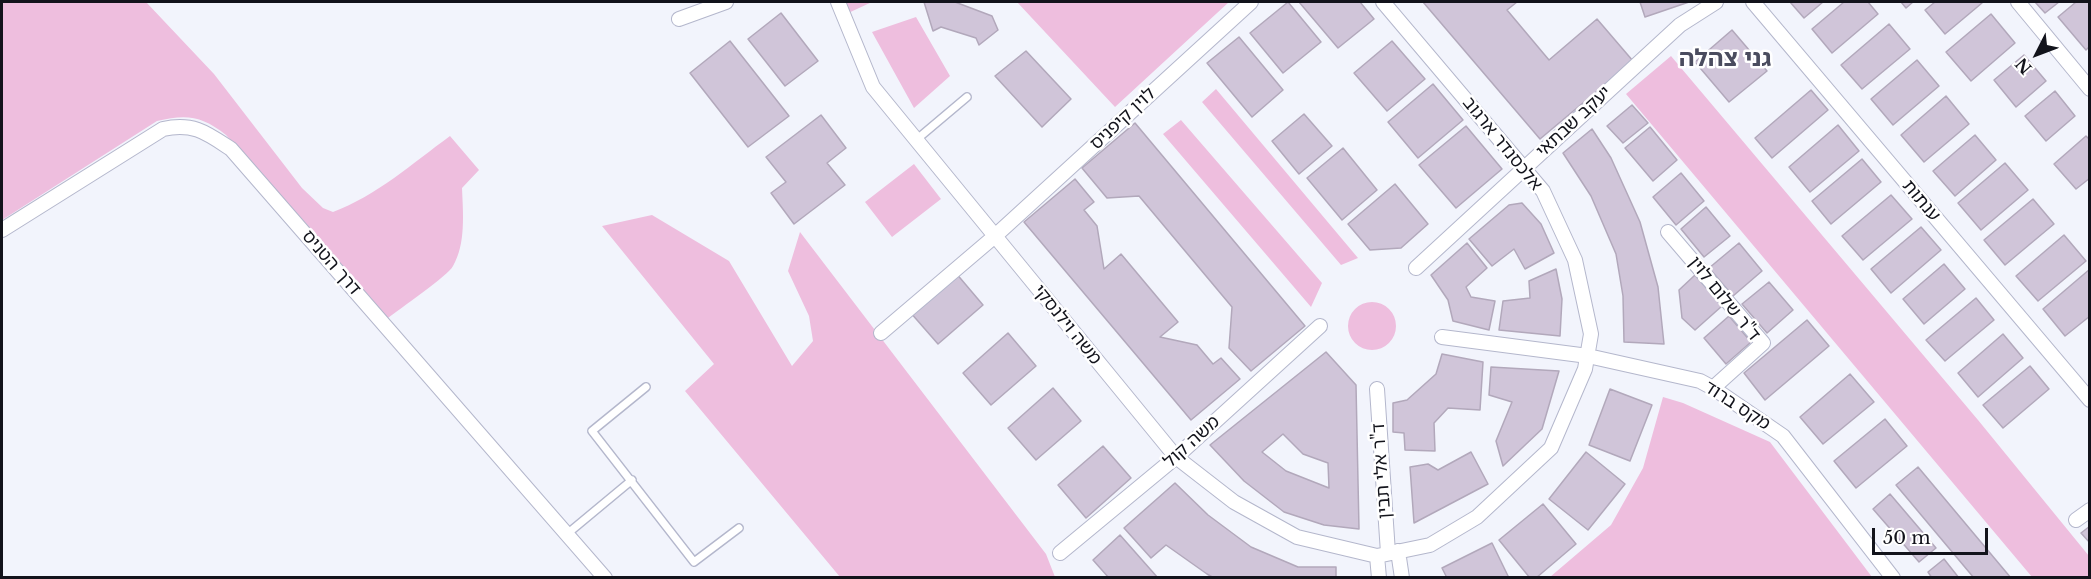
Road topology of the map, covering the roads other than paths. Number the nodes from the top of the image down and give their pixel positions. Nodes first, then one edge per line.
1 (726, 2) edge
2 (838, 2) edge
3 (1251, 2) edge
4 (1383, 2) edge
5 (1716, 2) edge
6 (1753, 2) edge
7 (2018, 2) edge
8 (679, 19) dead end
9 (2090, 89) edge
10 (967, 97) dead end
11 (916, 140) junction
12 (1524, 168) junction
13 (2, 230) edge
14 (1668, 232) dead end
15 (995, 236) junction
16 (1416, 268) dead end
17 (1320, 326) dead end
18 (881, 333) dead end
19 (1442, 337) dead end
20 (1588, 356) junction
21 (646, 387) dead end
22 (1713, 388) junction
23 (1377, 389) dead end
24 (2090, 400) edge
25 (1176, 457) junction
26 (632, 480) junction
27 (2090, 510) edge
28 (2076, 520) dead end
29 (739, 528) dead end
30 (567, 534) junction
31 (1060, 553) dead end
32 (1388, 553) junction
33 (605, 578) edge
34 (1379, 578) edge
35 (1402, 578) edge
36 (1893, 578) edge

1 - 8 street
2 - 11 street, משה וילנסקי
3 - 15 street, לוין קיפניס
4 - 12 street, אלכסנדר ארגוב
5 - 12 street, יעקב שבתאי
6 - 24 street, ענתות
7 - 9 street
10 - 11 lane
11 - 15 street, משה וילנסקי
12 - 16 street, יעקב שבתאי
12 - 20 street, אלכסנדר ארגוב
13 - 30 street, דרך הטניס
14 - 22 street, ד"ר שלום לוין
15 - 18 street, לוין קיפניס
15 - 25 street, משה וילנסקי
17 - 25 street, משה קול
19 - 20 street, מקס ברוד
20 - 22 street, מקס ברוד
20 - 32 street, אלכסנדר ארגוב
21 - 26 lane
22 - 36 street, מקס ברוד
23 - 32 street, ד"ר אלי תבין
25 - 31 street, משה קול
25 - 32 street, משה וילנסקי
26 - 29 lane
26 - 30 lane
27 - 28 street
30 - 33 street, דרך הטניס
32 - 34 street, ד"ר אלי תבין
32 - 35 street, ד"ר אלי תבין

